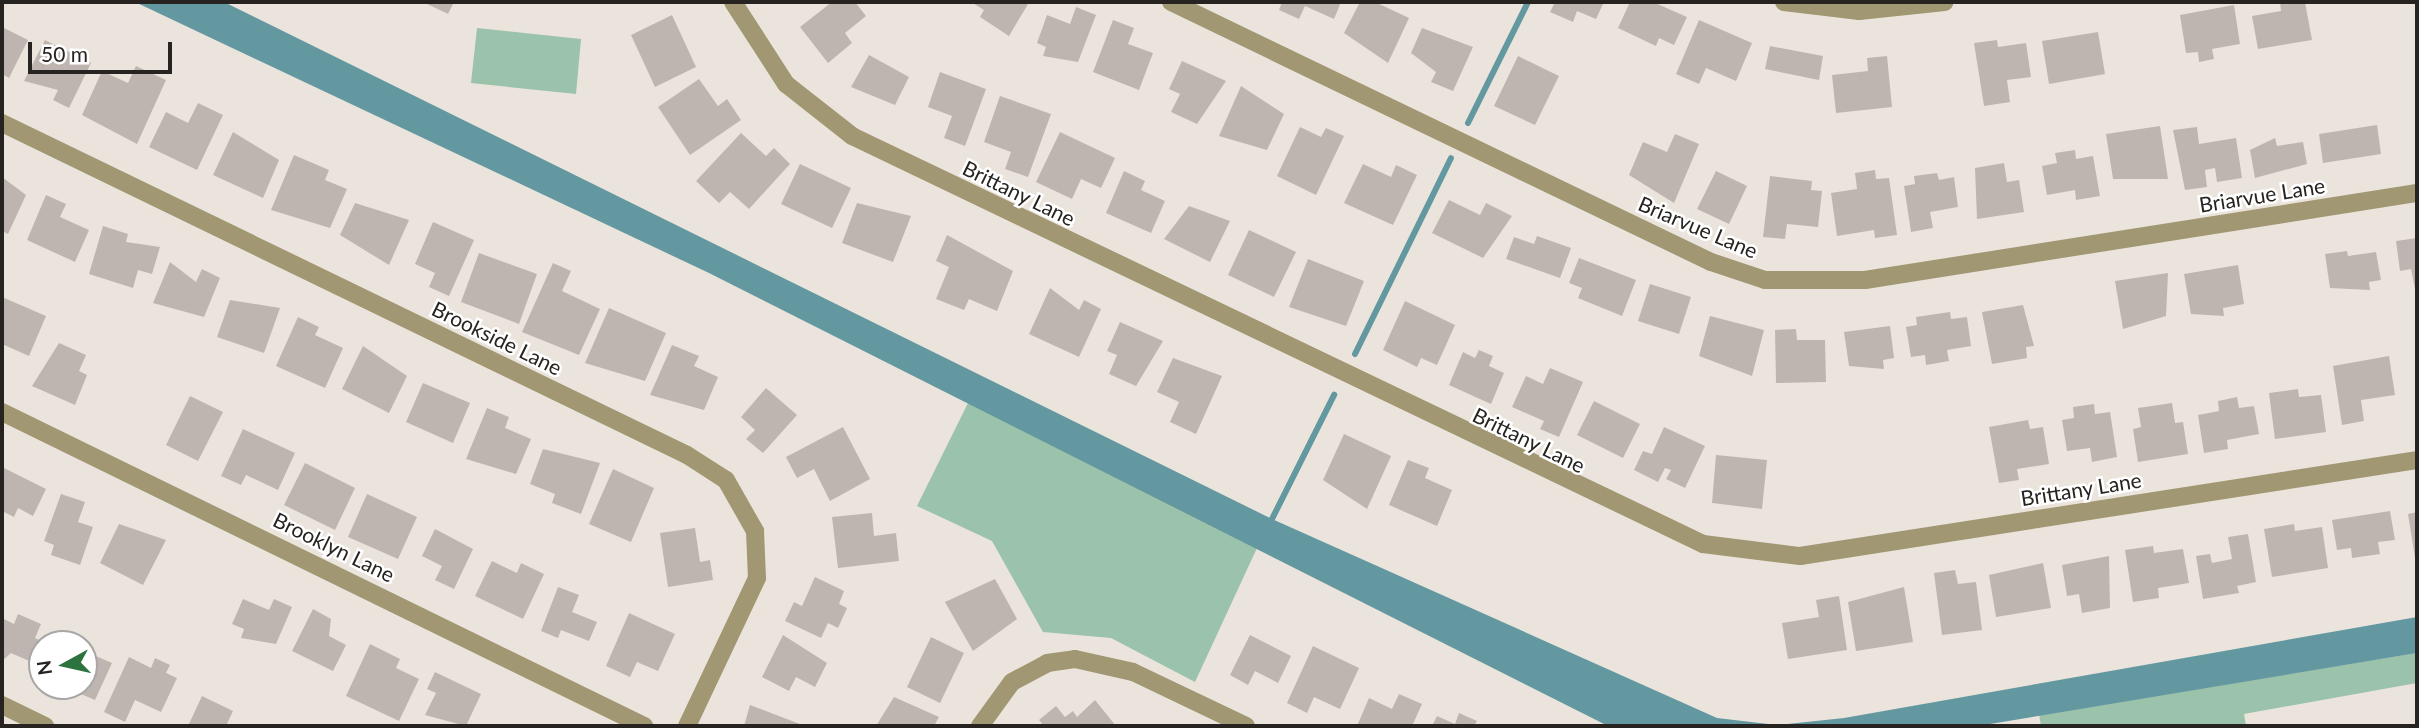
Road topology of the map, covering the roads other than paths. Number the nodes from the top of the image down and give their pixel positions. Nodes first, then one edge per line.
1 (733, 2) edge
2 (1171, 2) edge
3 (1784, 2) edge
4 (1945, 2) edge
5 (2, 123) edge
6 (2417, 193) edge
7 (2, 412) edge
8 (2417, 460) edge
9 (2, 705) edge
10 (45, 726) edge
11 (644, 726) edge
12 (687, 726) edge
13 (980, 726) edge
14 (1246, 726) edge

1 - 8 street, Brittany Lane
2 - 6 street, Briarvue Lane
3 - 4 street
5 - 12 street, Brookside Lane
7 - 11 street, Brooklyn Lane
9 - 10 street
13 - 14 street

